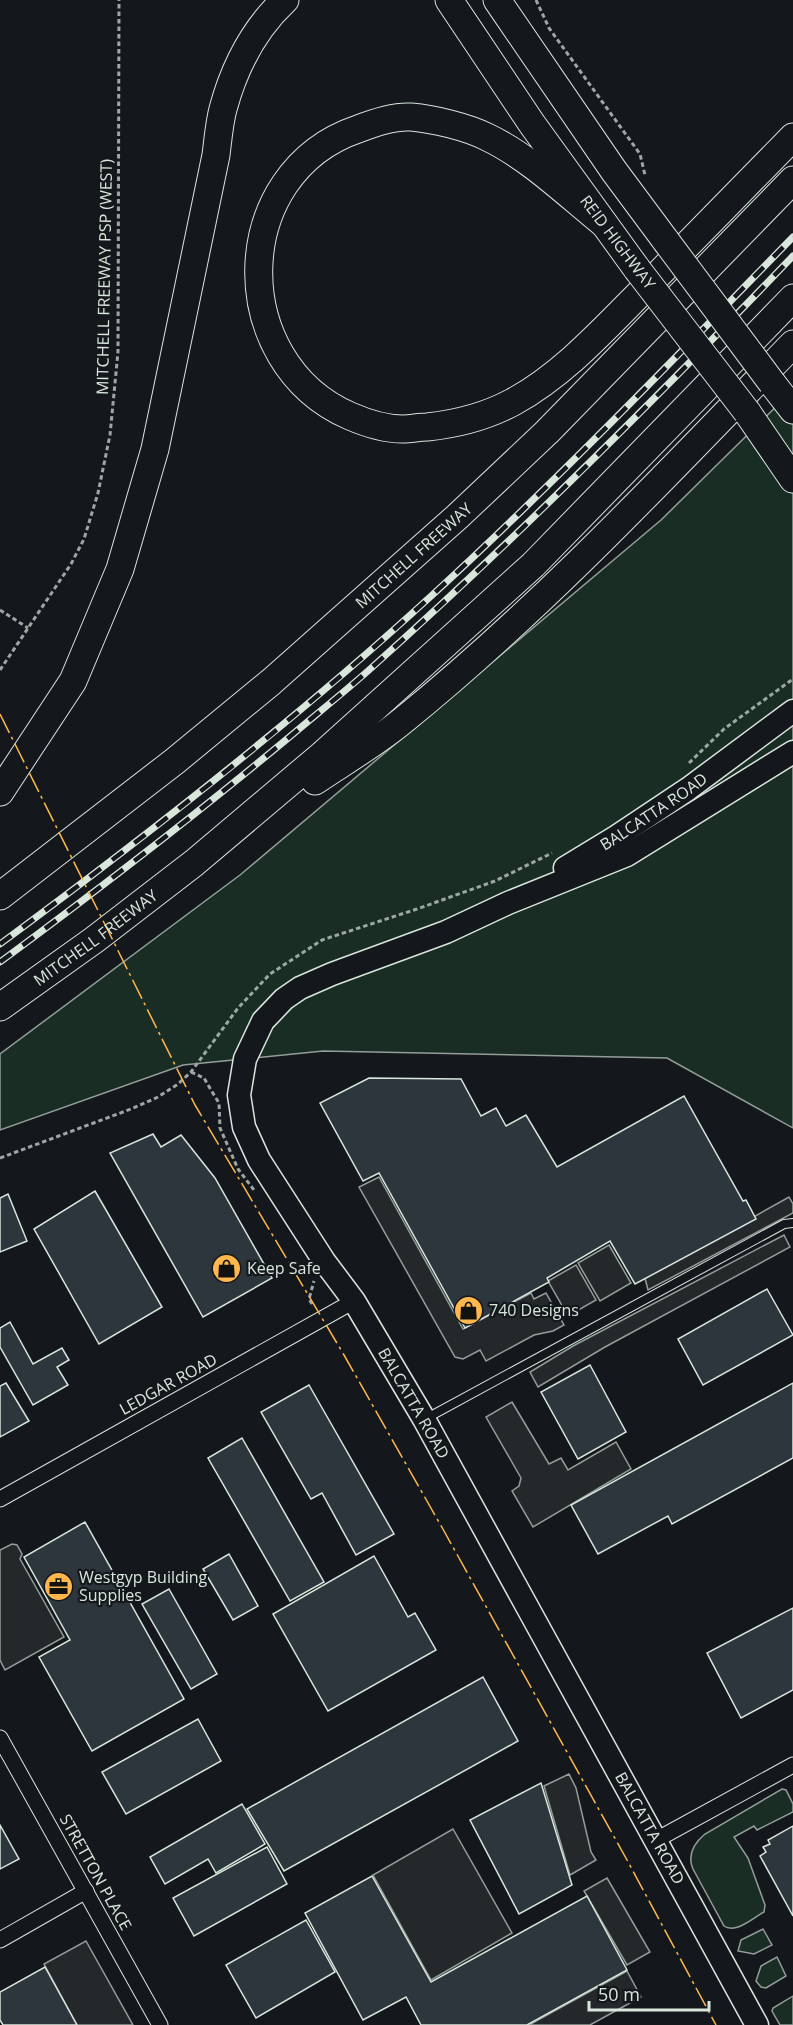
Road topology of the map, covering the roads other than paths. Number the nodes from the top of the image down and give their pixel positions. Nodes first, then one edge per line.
1 (285, 0) edge
2 (449, 0) edge
3 (497, 0) edge
4 (793, 137) edge
5 (793, 180) edge
6 (603, 223) junction
7 (793, 298) edge
8 (793, 344) edge
9 (793, 410) edge
10 (793, 479) edge
11 (793, 711) edge
12 (793, 752) edge
13 (0, 792) edge
14 (194, 863) junction
15 (0, 896) edge
16 (508, 903) junction
17 (0, 1007) edge
18 (793, 1222) edge
19 (354, 1301) junction
20 (424, 1419) junction
21 (0, 1498) edge
22 (0, 1738) edge
23 (793, 1765) edge
24 (656, 1840) junction
25 (87, 1891) junction
26 (0, 1940) edge
27 (160, 2025) edge
28 (757, 2025) edge

1 - 13 highway
2 - 6 highway, REID HIGHWAY
3 - 9 highway, bridge
4 - 6 highway
5 - 15 highway, MITCHELL FREEWAY
6 - 10 highway, REID HIGHWAY, bridge
7 - 14 highway, MITCHELL FREEWAY
8 - 14 highway
11 - 16 main road, BALCATTA ROAD
12 - 16 main road, BALCATTA ROAD
14 - 17 highway, MITCHELL FREEWAY
16 - 19 main road, BALCATTA ROAD
18 - 20 lane
19 - 20 main road, BALCATTA ROAD
19 - 21 street, LEDGAR ROAD
20 - 24 main road, BALCATTA ROAD
22 - 25 street, STRETTON PLACE
23 - 24 street
24 - 28 main road, BALCATTA ROAD
25 - 26 street
25 - 27 street, STRETTON PLACE

